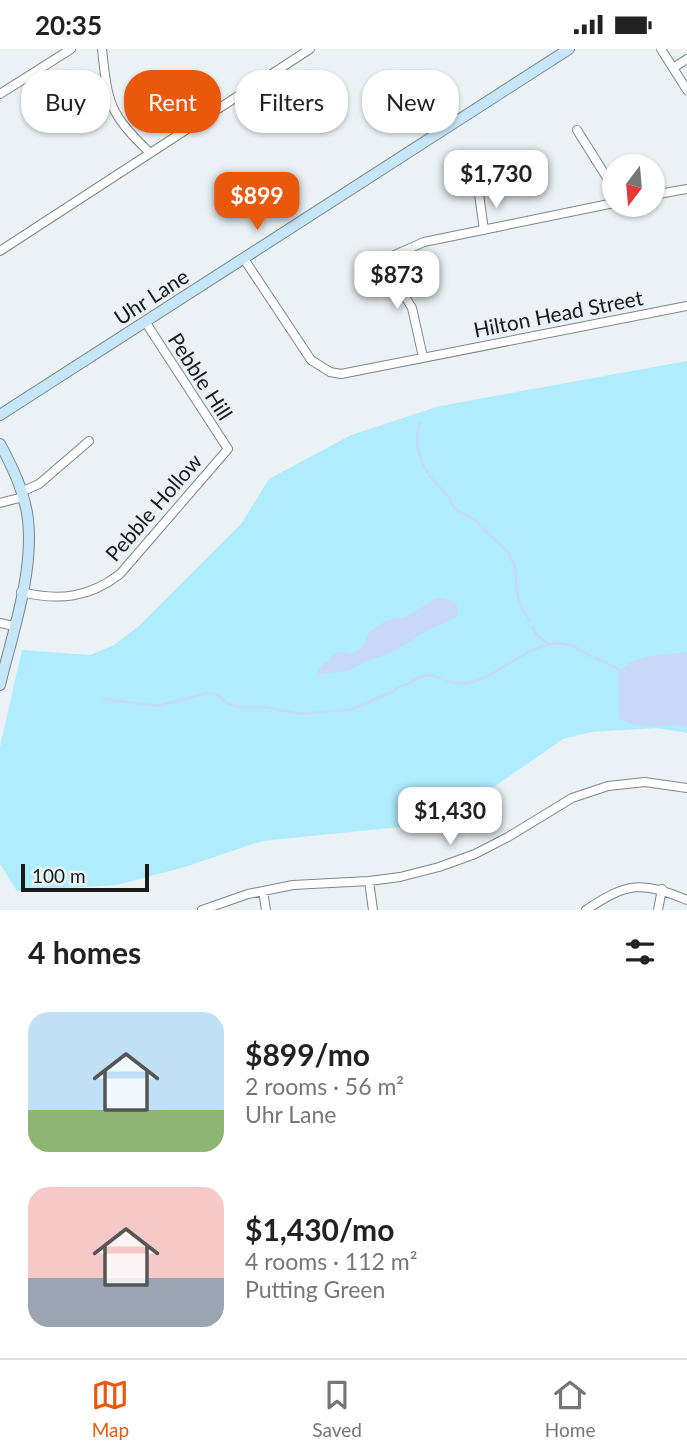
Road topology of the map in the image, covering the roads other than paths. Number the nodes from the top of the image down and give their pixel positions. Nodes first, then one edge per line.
1 (71, 49) edge
2 (310, 49) edge
3 (569, 49) edge
4 (661, 49) edge
5 (104, 50) edge
6 (687, 59) edge
7 (673, 68) junction
8 (687, 90) edge
9 (0, 94) edge
10 (577, 130) dead end
11 (150, 153) junction
12 (602, 170) edge
13 (687, 189) edge
14 (665, 193) edge
15 (479, 194) dead end
16 (602, 205) edge
17 (484, 230) junction
18 (0, 251) edge
19 (244, 259) junction
20 (687, 306) edge
21 (146, 323) junction
22 (423, 357) junction
23 (0, 415) edge
24 (89, 441) dead end
25 (0, 444) edge
26 (228, 449) joint
27 (22, 494) junction
28 (0, 503) edge
29 (21, 592) junction
30 (0, 623) edge
31 (14, 626) junction
32 (0, 685) edge
33 (687, 787) edge
34 (369, 881) junction
35 (662, 889) junction
36 (263, 891) junction
37 (687, 900) edge
38 (202, 910) edge
39 (266, 910) edge
40 (373, 910) edge
41 (586, 910) edge
42 (658, 910) edge

1 - 9 street
2 - 11 street
3 - 19 street, Uhr Lane
4 - 7 street
5 - 11 street
6 - 7 street
7 - 8 street
10 - 12 street
11 - 18 street
13 - 14 street
15 - 17 street
16 - 17 street
17 - 22 street
19 - 21 street, Uhr Lane
19 - 22 street, Hilton Head Street
20 - 22 street, Hilton Head Street
21 - 23 street, Uhr Lane
21 - 26 street, Pebble Hill
24 - 27 street
25 - 27 street
26 - 29 street, Pebble Hollow
27 - 28 street
27 - 29 street
29 - 31 street
30 - 31 street
31 - 32 street
33 - 34 street
34 - 36 street
34 - 40 street
35 - 37 street
35 - 41 street
35 - 42 street
36 - 38 street
36 - 39 street

